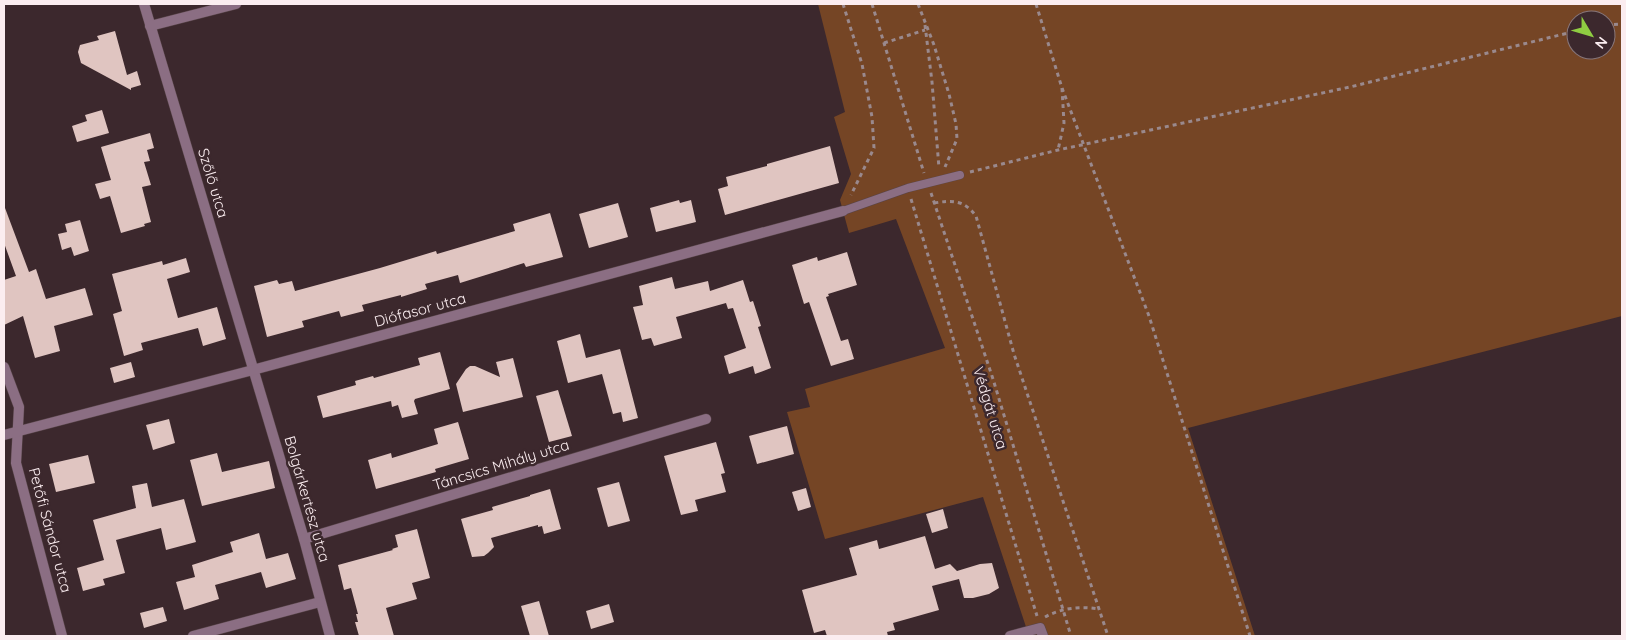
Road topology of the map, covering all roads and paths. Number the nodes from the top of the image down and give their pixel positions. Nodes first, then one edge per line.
1 (144, 4) edge
2 (236, 4) edge
3 (844, 4) edge
4 (872, 4) edge
5 (918, 4) edge
6 (1036, 4) edge
7 (924, 19) junction
8 (150, 26) junction
9 (925, 30) junction
10 (1566, 33) edge
11 (884, 42) junction
12 (1062, 88) junction
13 (1084, 145) junction
14 (1058, 150) junction
15 (960, 175) joint
16 (933, 182) junction
17 (908, 188) junction
18 (934, 202) junction
19 (843, 211) junction
20 (4, 367) edge
21 (253, 370) junction
22 (706, 419) dead end
23 (19, 431) junction
24 (4, 435) edge
25 (304, 539) junction
26 (320, 602) junction
27 (1099, 609) junction
28 (1063, 610) junction
29 (1040, 628) edge
30 (62, 636) edge
31 (193, 636) edge
32 (330, 636) edge
33 (1010, 636) edge
34 (1071, 636) edge
35 (1108, 636) edge
36 (1250, 636) edge

1 - 8 street, Szőlő utca
2 - 8 street
3 - 19 path
4 - 11 path
5 - 7 path
6 - 12 path
7 - 9 path
7 - 16 path
8 - 21 street, Szőlő utca
9 - 11 path
9 - 16 path
10 - 13 path
11 - 16 path
12 - 13 path
12 - 14 path
13 - 14 path
13 - 36 path
14 - 15 path
15 - 16 lane
16 - 17 lane
16 - 18 path
17 - 19 lane
17 - 29 path, Védgát utca
18 - 27 path
18 - 28 path
19 - 21 street, Diófasor utca
20 - 23 street, Petőfi Sándor utca
21 - 23 street, Diófasor utca
21 - 25 street, Bolgárkertész utca
22 - 25 street, Táncsics Mihály utca
23 - 24 street, Diófasor utca
23 - 30 street, Petőfi Sándor utca
25 - 26 street, Bolgárkertész utca
26 - 31 street
26 - 32 street, Bolgárkertész utca
27 - 28 path
27 - 35 path
28 - 29 path
28 - 34 path
29 - 33 street

